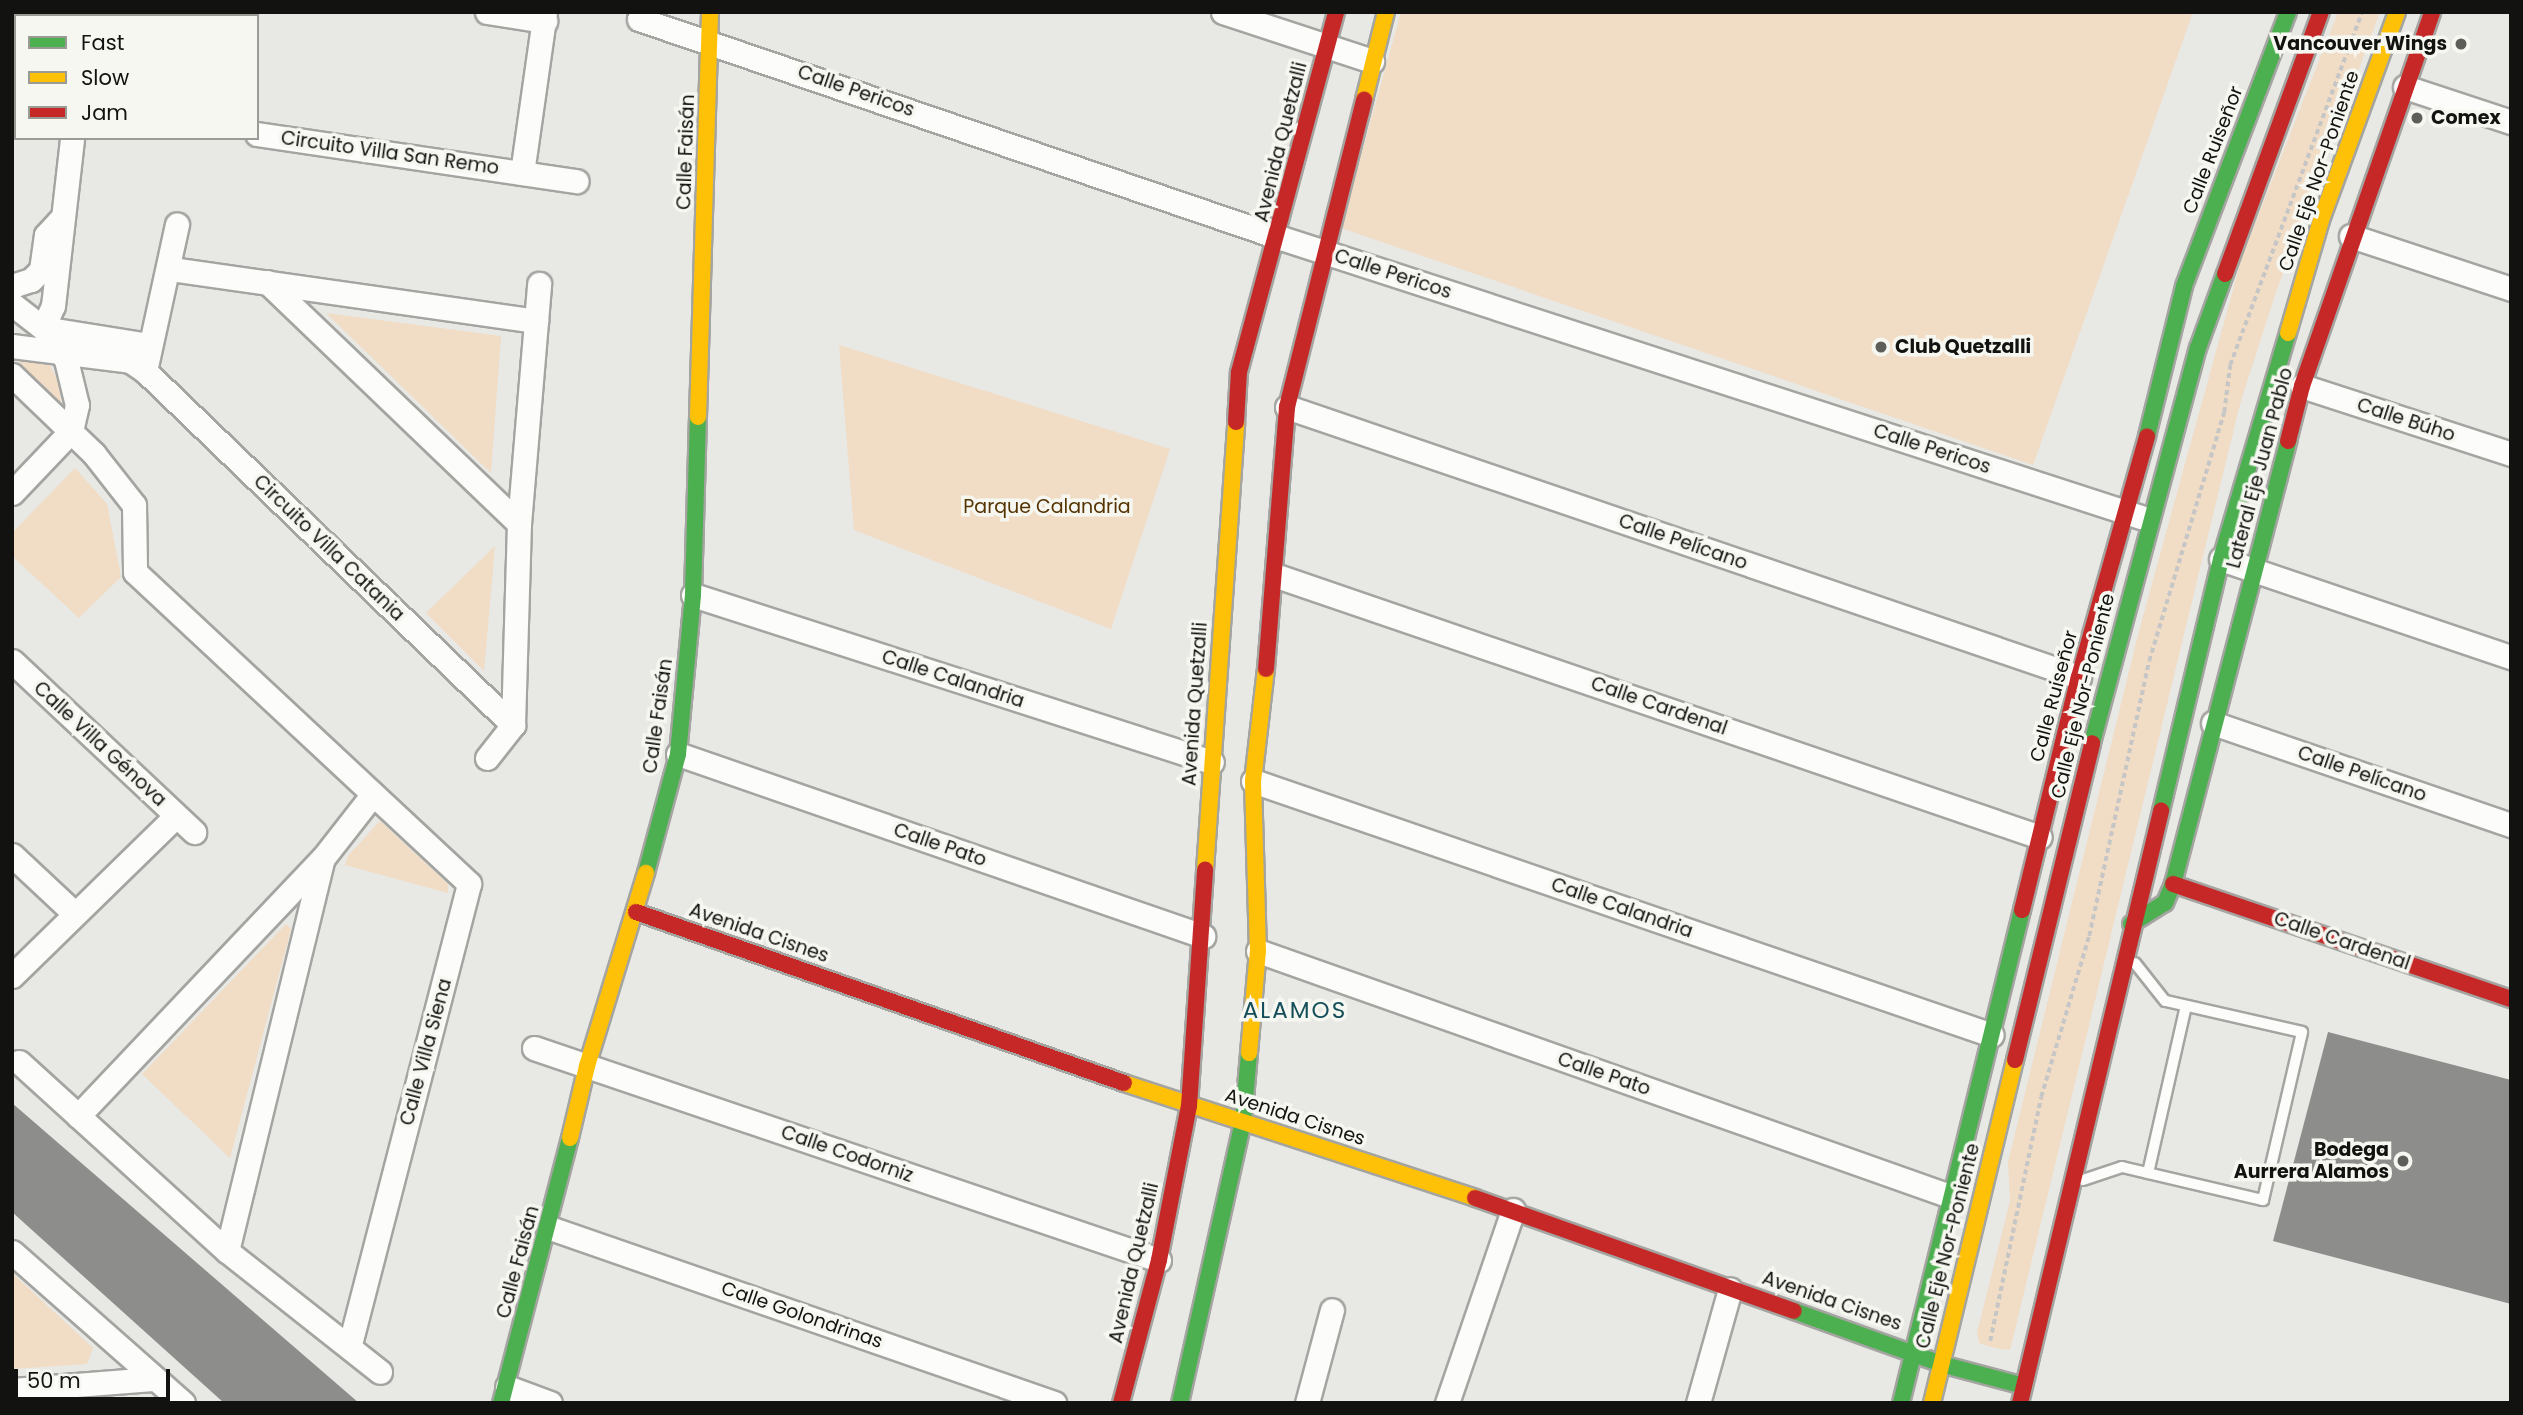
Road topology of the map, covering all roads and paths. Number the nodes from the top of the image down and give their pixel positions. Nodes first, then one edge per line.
1 (487, 12) edge
2 (710, 12) edge
3 (1223, 12) edge
4 (1336, 12) edge
5 (1386, 12) edge
6 (2288, 12) edge
7 (2321, 12) edge
8 (2362, 12) edge
9 (2397, 12) edge
10 (2432, 12) edge
11 (545, 17) edge
12 (639, 19) dead end
13 (710, 41) junction
14 (1326, 45) junction
15 (1372, 61) junction
16 (2405, 87) junction
17 (2511, 122) edge
18 (259, 134) edge
19 (72, 140) edge
20 (522, 173) junction
21 (577, 181) dead end
22 (60, 220) junction
23 (177, 224) dead end
24 (2351, 236) junction
25 (1278, 237) junction
26 (1324, 251) junction
27 (171, 269) junction
28 (267, 282) junction
29 (539, 284) dead end
30 (12, 286) edge
31 (2511, 289) edge
32 (12, 304) edge
33 (536, 321) junction
34 (43, 328) junction
35 (12, 345) edge
36 (148, 345) junction
37 (61, 355) junction
38 (145, 371) junction
39 (12, 376) edge
40 (2302, 386) junction
41 (1287, 407) junction
42 (71, 432) junction
43 (2511, 454) edge
44 (12, 493) edge
45 (2128, 513) junction
46 (2150, 520) junction
47 (519, 524) junction
48 (2221, 559) junction
49 (2254, 568) junction
50 (1278, 576) junction
51 (693, 595) junction
52 (2511, 657) edge
53 (12, 661) edge
54 (2079, 677) junction
55 (2214, 723) junction
56 (513, 725) junction
57 (678, 754) junction
58 (487, 758) dead end
59 (1212, 762) junction
60 (1253, 781) junction
61 (373, 794) junction
62 (176, 816) junction
63 (2511, 825) edge
64 (194, 832) dead end
65 (2040, 837) junction
66 (12, 855) edge
67 (323, 859) junction
68 (2173, 884) junction
69 (636, 912) junction
70 (75, 914) junction
71 (2131, 924) junction
72 (1203, 936) junction
73 (2126, 946) junction
74 (1258, 951) junction
75 (12, 976) edge
76 (2511, 999) edge
77 (2186, 1006) junction
78 (1992, 1035) junction
79 (534, 1048) dead end
80 (19, 1062) dead end
81 (587, 1066) junction
82 (1189, 1106) junction
83 (78, 1116) junction
84 (1243, 1122) junction
85 (2148, 1173) junction
86 (2071, 1187) junction
87 (1950, 1196) junction
88 (1513, 1210) junction
89 (550, 1228) junction
90 (227, 1251) junction
91 (12, 1252) edge
92 (1159, 1260) junction
93 (1730, 1289) junction
94 (1332, 1310) dead end
95 (1990, 1340) dead end
96 (349, 1347) junction
97 (1913, 1351) junction
98 (1941, 1364) junction
99 (380, 1372) dead end
100 (153, 1379) junction
101 (2024, 1386) junction
102 (12, 1390) edge
103 (504, 1395) edge
104 (183, 1403) edge
105 (551, 1403) edge
106 (1054, 1403) edge
107 (1121, 1403) edge
108 (1180, 1403) edge
109 (1307, 1403) edge
110 (1447, 1403) edge
111 (1698, 1403) edge
112 (1901, 1403) edge
113 (1932, 1403) edge
114 (2020, 1403) edge

1 - 11 street, Circuito Villa San Remo
2 - 13 main road, Calle Faisán
3 - 14 street
4 - 14 main road, Avenida Quetzalli
5 - 15 main road
6 - 45 main road, Calle Ruiseñor
7 - 46 main road, Calle Eje Nor-Poniente
8 - 95 path
9 - 48 main road, Calle Eje Nor-Poniente
10 - 16 main road, Lateral Eje Juan Pablo
11 - 20 street, Circuito Villa San Remo
12 - 13 street, Calle Pericos
13 - 25 street, Calle Pericos
13 - 51 main road, Calle Faisán
14 - 15 street
14 - 25 main road, Avenida Quetzalli
15 - 26 main road
16 - 17 street
16 - 24 main road, Lateral Eje Juan Pablo
18 - 20 street, Circuito Villa San Remo
19 - 22 street
20 - 21 street, Circuito Villa San Remo
22 - 30 street
22 - 34 street
23 - 27 street
24 - 31 street
24 - 40 main road, Lateral Eje Juan Pablo
25 - 26 street, Calle Pericos
25 - 59 main road, Avenida Quetzalli
26 - 41 main road
26 - 45 street, Calle Pericos
27 - 28 street
27 - 36 street
28 - 33 street
28 - 47 street
29 - 33 street
32 - 34 street
33 - 47 street
34 - 35 street
34 - 36 street
34 - 37 street
35 - 37 street, Circuito Villa Catania
36 - 38 street
37 - 38 street, Circuito Villa Catania
37 - 42 street
38 - 56 street, Circuito Villa Catania
39 - 42 street, Calle Villa Siena
40 - 43 street, Calle Búho
40 - 49 main road, Lateral Eje Juan Pablo
41 - 50 main road
41 - 54 street, Calle Pelícano
42 - 44 street
42 - 61 street, Calle Villa Siena
45 - 46 street, Calle Pericos
45 - 54 main road, Calle Ruiseñor
46 - 98 main road, Calle Eje Nor-Poniente
47 - 56 street
48 - 49 street
48 - 71 main road, Calle Eje Nor-Poniente
49 - 52 street
49 - 55 main road, Lateral Eje Juan Pablo
50 - 60 main road
50 - 65 street, Calle Cardenal
51 - 57 main road, Calle Faisán
51 - 59 street, Calle Calandria
53 - 62 street, Calle Villa Génova
54 - 65 main road, Calle Ruiseñor
55 - 63 street, Calle Pelícano
55 - 68 main road, Lateral Eje Juan Pablo
56 - 58 street
57 - 69 main road, Calle Faisán
57 - 72 street, Calle Pato
59 - 72 main road, Avenida Quetzalli
60 - 74 main road
60 - 78 street, Calle Calandria
61 - 67 street
61 - 96 street, Calle Villa Siena
62 - 64 street
62 - 70 street, Calle Villa Génova
65 - 78 main road, Calle Ruiseñor
66 - 70 street
67 - 83 street
67 - 90 street
68 - 71 main road, Lateral Eje Juan Pablo
68 - 76 main road, Calle Cardenal
69 - 81 main road, Calle Faisán
69 - 82 main road, Avenida Cisnes
70 - 75 street, Calle Villa Génova
71 - 73 main road, Calle Eje Nor-Poniente
72 - 82 main road, Avenida Quetzalli
73 - 77 lane
73 - 86 main road, Calle Eje Nor-Poniente
74 - 84 main road
74 - 87 street, Calle Pato
77 - 85 lane
77 - 85 lane
78 - 87 main road, Calle Ruiseñor
79 - 81 street, Calle Codorniz
80 - 83 street
81 - 89 main road, Calle Faisán
81 - 92 street, Calle Codorniz
82 - 84 main road, Avenida Cisnes
82 - 92 main road, Avenida Quetzalli
83 - 90 street
84 - 88 main road, Avenida Cisnes
84 - 108 main road
85 - 86 lane
86 - 101 main road, Calle Eje Nor-Poniente
87 - 97 main road, Calle Ruiseñor
88 - 93 main road, Avenida Cisnes
88 - 110 street
89 - 103 main road, Calle Faisán
89 - 106 street, Calle Golondrinas
90 - 96 street
91 - 100 street
92 - 107 main road, Avenida Quetzalli
93 - 97 main road, Avenida Cisnes
93 - 111 street
94 - 109 street
96 - 99 street
97 - 98 main road, Avenida Cisnes
97 - 112 main road, Calle Ruiseñor
98 - 101 main road, Avenida Cisnes
98 - 113 main road, Calle Eje Nor-Poniente
100 - 102 street
100 - 104 street
101 - 114 main road, Calle Eje Nor-Poniente
103 - 105 street

